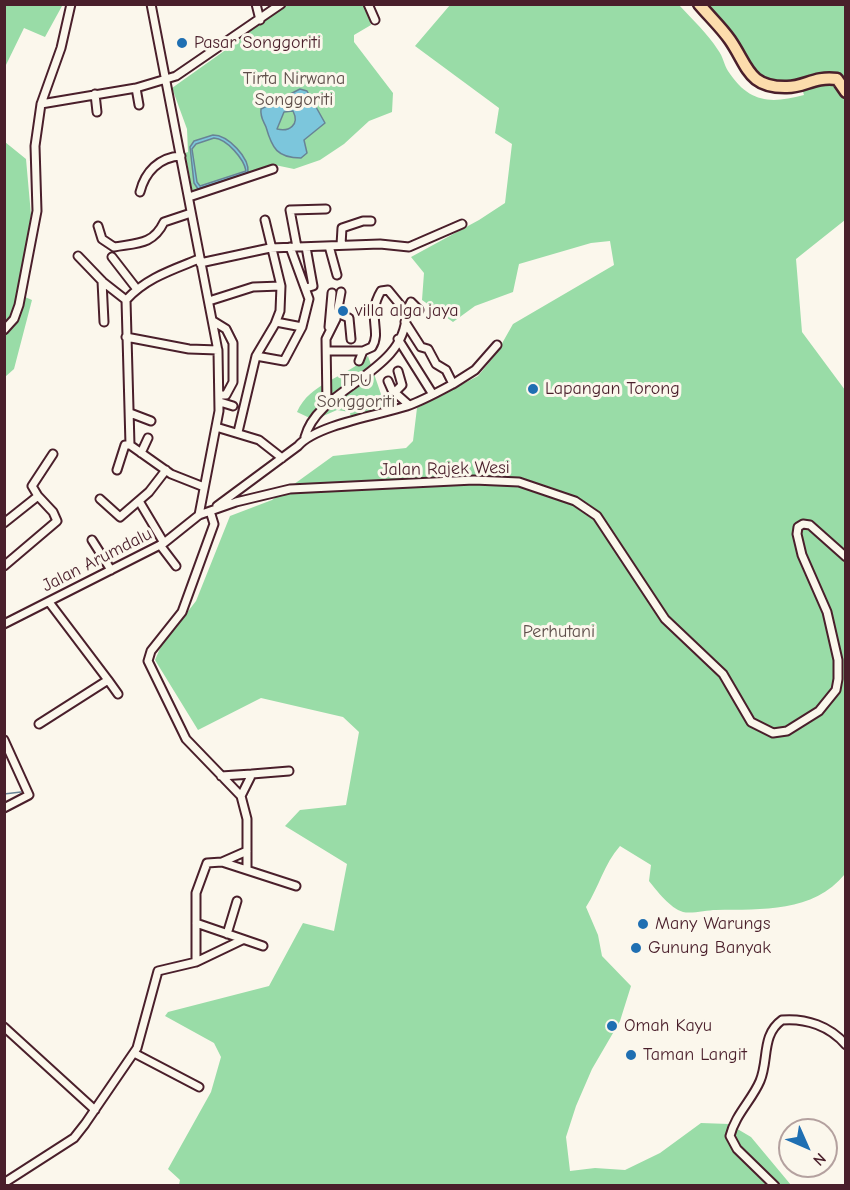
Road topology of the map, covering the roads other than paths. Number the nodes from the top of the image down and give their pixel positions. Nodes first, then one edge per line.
1 (151, 4) edge
2 (256, 4) edge
3 (281, 4) edge
4 (368, 4) edge
5 (699, 4) edge
6 (71, 5) edge
7 (260, 20) junction
8 (375, 20) dead end
9 (165, 80) junction
10 (136, 88) junction
11 (846, 92) edge
12 (95, 94) junction
13 (41, 104) junction
14 (139, 105) dead end
15 (97, 112) dead end
16 (181, 156) junction
17 (273, 169) dead end
18 (140, 192) dead end
19 (189, 197) junction
20 (326, 209) dead end
21 (190, 213) junction
22 (265, 220) dead end
23 (371, 221) dead end
24 (462, 224) dead end
25 (98, 226) dead end
26 (341, 245) junction
27 (329, 246) junction
28 (293, 247) junction
29 (306, 247) junction
30 (270, 248) junction
31 (78, 256) dead end
32 (112, 257) dead end
33 (199, 261) junction
34 (337, 275) dead end
35 (102, 281) junction
36 (280, 286) junction
37 (136, 288) junction
38 (306, 288) junction
39 (341, 292) dead end
40 (332, 293) dead end
41 (126, 300) junction
42 (209, 301) junction
43 (419, 310) dead end
44 (406, 312) junction
45 (338, 313) junction
46 (213, 321) junction
47 (104, 322) dead end
48 (276, 322) junction
49 (405, 322) junction
50 (302, 327) junction
51 (4, 330) edge
52 (328, 333) junction
53 (126, 338) junction
54 (351, 339) dead end
55 (398, 339) junction
56 (497, 345) dead end
57 (218, 350) junction
58 (328, 351) junction
59 (363, 351) junction
60 (256, 356) junction
61 (360, 361) dead end
62 (398, 371) dead end
63 (388, 381) dead end
64 (453, 384) junction
65 (395, 392) junction
66 (432, 393) junction
67 (220, 399) junction
68 (327, 405) junction
69 (409, 405) junction
70 (233, 406) dead end
71 (130, 412) junction
72 (151, 421) dead end
73 (216, 426) junction
74 (238, 432) junction
75 (305, 437) junction
76 (148, 438) dead end
77 (130, 445) junction
78 (141, 453) junction
79 (53, 454) dead end
80 (282, 458) junction
81 (117, 470) dead end
82 (166, 470) junction
83 (204, 487) junction
84 (38, 496) junction
85 (100, 499) dead end
86 (140, 501) junction
87 (211, 511) junction
88 (199, 515) junction
89 (4, 523) edge
90 (92, 540) dead end
91 (162, 544) junction
92 (846, 557) edge
93 (4, 566) edge
94 (176, 566) dead end
95 (111, 570) junction
96 (48, 602) junction
97 (4, 624) edge
98 (108, 680) junction
99 (118, 694) dead end
100 (39, 724) dead end
101 (4, 740) edge
102 (289, 771) dead end
103 (252, 774) junction
104 (221, 776) junction
105 (241, 796) junction
106 (4, 808) edge
107 (247, 851) junction
108 (222, 862) junction
109 (247, 869) junction
110 (296, 886) dead end
111 (237, 901) dead end
112 (196, 923) junction
113 (227, 934) junction
114 (242, 940) junction
115 (263, 946) dead end
116 (196, 962) junction
117 (4, 1027) edge
118 (846, 1045) edge
119 (134, 1053) junction
120 (200, 1087) dead end
121 (95, 1110) junction
122 (4, 1183) edge
123 (775, 1185) edge

1 - 9 street
2 - 7 street
3 - 7 street
4 - 8 street
5 - 11 main road
6 - 13 street
7 - 9 street
9 - 10 street
9 - 16 street
10 - 12 street
10 - 14 street
12 - 13 street
12 - 15 street
13 - 51 street
16 - 18 street
16 - 19 street
17 - 19 street
19 - 21 street
20 - 28 street
21 - 25 street
21 - 33 street
22 - 30 street
23 - 26 street
24 - 26 street
26 - 27 street
27 - 29 street
27 - 34 street
28 - 29 street
28 - 30 street
28 - 38 street
29 - 38 street
30 - 33 street
30 - 36 street
31 - 35 street
32 - 37 street
33 - 37 street
33 - 42 street
35 - 41 street
35 - 47 street
36 - 42 street
36 - 48 street
37 - 41 street
38 - 50 street
39 - 45 street
40 - 52 street
41 - 53 street
42 - 46 street
43 - 44 street
44 - 49 street
44 - 59 street
45 - 52 street
45 - 54 street
46 - 57 street
46 - 67 street
48 - 50 street
48 - 60 street
49 - 55 street
49 - 64 street
50 - 60 street
52 - 58 street
53 - 57 street
53 - 71 street
55 - 66 street
55 - 68 street
56 - 64 street
57 - 67 street
58 - 59 street
58 - 68 street
59 - 61 street
60 - 74 street
62 - 65 street
63 - 65 street
64 - 66 street
65 - 69 street
66 - 69 street
67 - 70 street
67 - 73 street
68 - 75 street
69 - 75 street
71 - 72 street
71 - 77 street
73 - 74 street
73 - 83 street
74 - 80 street
75 - 80 street
76 - 78 street
77 - 78 street
77 - 81 street
78 - 82 street
79 - 84 street
80 - 87 street
82 - 83 street
82 - 86 street
83 - 88 street
84 - 89 street
84 - 93 street
85 - 86 street
86 - 91 street
87 - 88 street, Jalan Rajek Wesi
87 - 92 street, Jalan Rajek Wesi
87 - 104 street
88 - 91 street, Jalan Arumdalu
90 - 95 street
91 - 94 street
91 - 95 street, Jalan Arumdalu
95 - 96 street, Jalan Arumdalu
96 - 97 street, Jalan Arumdalu
96 - 98 street
98 - 99 street
98 - 100 street
101 - 106 street
102 - 103 street
103 - 104 street
103 - 105 street
104 - 105 street
105 - 107 street
107 - 108 street
107 - 109 street
108 - 109 street
108 - 112 street
109 - 110 street
111 - 113 street
112 - 113 street
112 - 116 street
113 - 114 street
114 - 115 street
114 - 116 street
116 - 119 street
117 - 121 street
118 - 123 street
119 - 120 street
119 - 121 street
121 - 122 street

